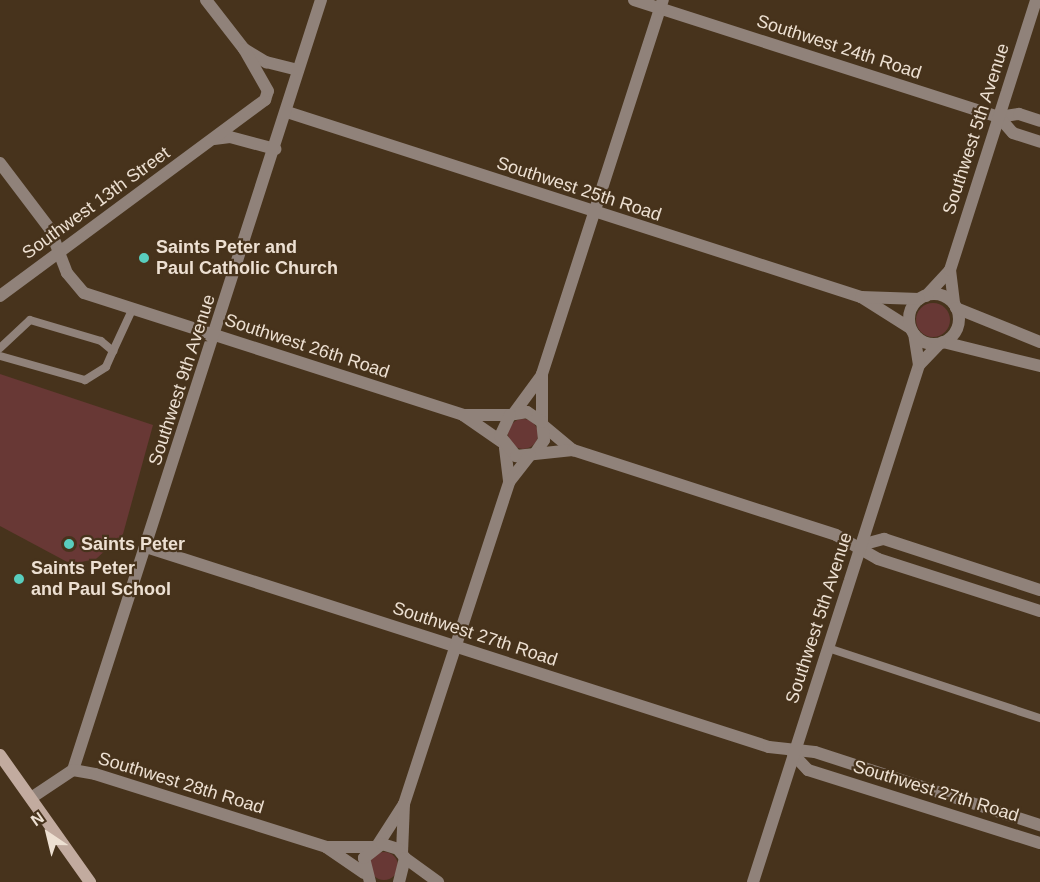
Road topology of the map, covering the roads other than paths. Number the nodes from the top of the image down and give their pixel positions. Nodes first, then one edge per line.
1 (206, 0) edge
2 (321, 0) edge
3 (634, 0) edge
4 (1036, 0) edge
5 (662, 4) edge
6 (244, 49) junction
7 (298, 70) junction
8 (287, 112) junction
9 (999, 117) junction
10 (1040, 121) edge
11 (213, 139) junction
12 (1040, 142) edge
13 (275, 149) junction
14 (0, 163) edge
15 (594, 213) junction
16 (60, 252) junction
17 (950, 270) junction
18 (0, 296) edge
19 (861, 297) junction
20 (923, 297) junction
21 (955, 306) junction
22 (132, 310) junction
23 (912, 331) junction
24 (215, 336) junction
25 (1040, 342) edge
26 (942, 343) junction
27 (0, 348) edge
28 (113, 351) junction
29 (0, 356) edge
30 (919, 365) junction
31 (1040, 366) edge
32 (542, 374) junction
33 (512, 414) junction
34 (463, 415) junction
35 (543, 424) junction
36 (503, 445) junction
37 (573, 450) junction
38 (533, 454) junction
39 (508, 482) junction
40 (861, 545) junction
41 (146, 548) junction
42 (1040, 590) edge
43 (1040, 611) edge
44 (454, 646) junction
45 (828, 648) junction
46 (1040, 718) edge
47 (793, 754) junction
48 (0, 755) edge
49 (73, 770) junction
50 (31, 798) junction
51 (404, 804) junction
52 (1040, 825) edge
53 (1040, 843) edge
54 (375, 847) junction
55 (326, 848) junction
56 (404, 856) junction
57 (367, 879) edge
58 (90, 882) edge
59 (399, 882) edge
60 (438, 882) edge
61 (753, 882) edge

1 - 6 street
2 - 7 street, Southwest 9th Avenue
3 - 5 street, Southwest 24th Road
4 - 9 street, Southwest 5th Avenue
5 - 9 street, Southwest 24th Road
5 - 15 street
6 - 7 street
6 - 11 street, Southwest 13th Street
7 - 8 street, Southwest 9th Avenue
8 - 13 street, Southwest 9th Avenue
8 - 15 street, Southwest 25th Road
9 - 10 street, Southwest 24th Road
9 - 12 street, Southwest 24th Road
9 - 17 street, Southwest 5th Avenue
11 - 13 street
11 - 16 street, Southwest 13th Street
13 - 24 street, Southwest 9th Avenue
14 - 16 street, Southwest 26th Road
15 - 19 street, Southwest 25th Road
15 - 32 street
16 - 18 street, Southwest 13th Street
16 - 22 street, Southwest 26th Road
17 - 20 street, Southwest 5th Avenue
17 - 21 street, Southwest 5th Avenue
19 - 20 street, Southwest 25th Road
19 - 23 street, Southwest 25th Road
20 - 21 street
20 - 23 street
21 - 25 street
21 - 26 street
22 - 24 street, Southwest 26th Road
22 - 28 lane
23 - 26 street
23 - 30 street, Southwest 5th Avenue
24 - 34 street, Southwest 26th Road
24 - 41 street, Southwest 9th Avenue
26 - 30 street, Southwest 5th Avenue
26 - 31 street
27 - 28 lane
28 - 29 lane
30 - 40 street, Southwest 5th Avenue
32 - 33 street
32 - 35 street
33 - 34 street, Southwest 26th Road
33 - 35 street
33 - 36 street
34 - 36 street, Southwest 26th Road
35 - 37 street
35 - 38 street
36 - 38 street
36 - 39 street
37 - 38 street
37 - 40 street
38 - 39 street
39 - 44 street
40 - 42 street
40 - 43 street
40 - 45 street, Southwest 5th Avenue
41 - 44 street, Southwest 27th Road
41 - 49 street, Southwest 9th Avenue
44 - 47 street, Southwest 27th Road
44 - 51 street
45 - 46 lane
45 - 47 street, Southwest 5th Avenue
47 - 52 street, Southwest 27th Road
47 - 53 street, Southwest 27th Road
47 - 61 street, Southwest 5th Avenue
48 - 50 main road
49 - 50 street, Southwest 28th Road
49 - 55 street, Southwest 28th Road
50 - 58 main road
51 - 54 street
51 - 56 street
54 - 55 street, Southwest 28th Road
54 - 56 street, Southwest 28th Road
54 - 57 street
55 - 57 street, Southwest 28th Road
56 - 59 street
56 - 60 street

